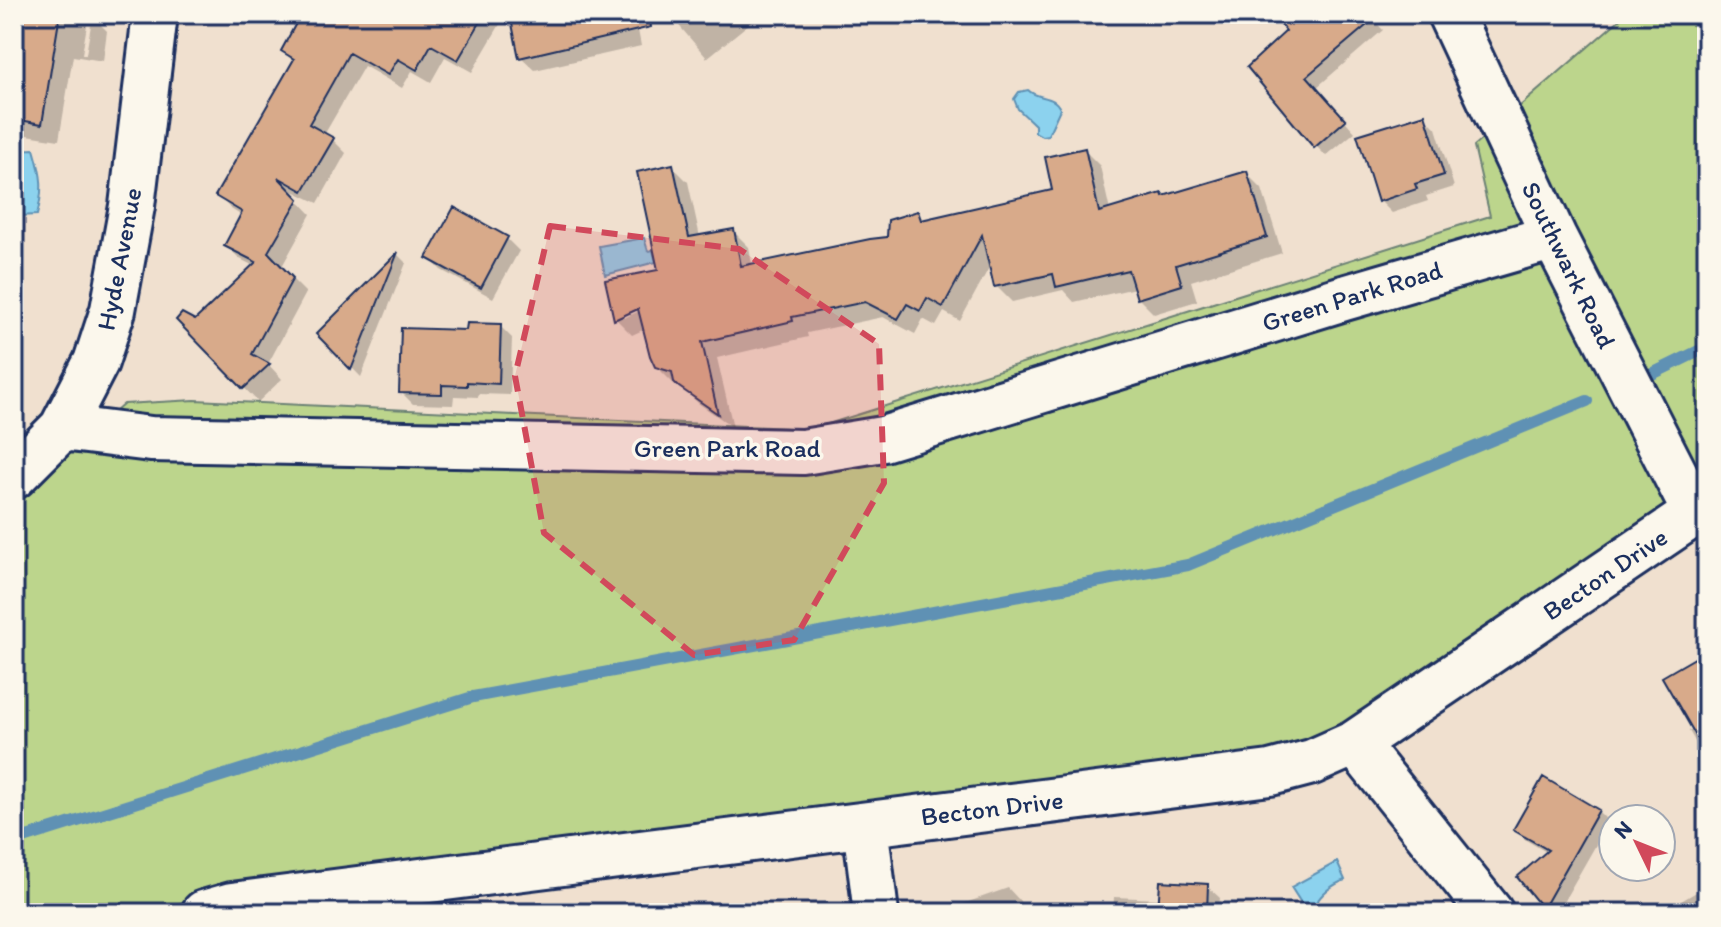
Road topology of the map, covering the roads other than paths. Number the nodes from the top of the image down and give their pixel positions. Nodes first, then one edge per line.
1 (155, 14) edge
2 (1450, 14) edge
3 (1554, 237) junction
4 (62, 428) junction
5 (14, 476) edge
6 (1701, 509) edge
7 (1355, 743) junction
8 (865, 825) junction
9 (204, 913) edge
10 (876, 913) edge
11 (1491, 913) edge

1 - 4 street, Hyde Avenue
2 - 3 street, Southwark Road
3 - 4 street, Green Park Road
3 - 6 street, Southwark Road
4 - 5 street, Hyde Avenue
6 - 7 street, Becton Drive
7 - 8 street, Becton Drive
7 - 11 street
8 - 9 street, Becton Drive
8 - 10 street

